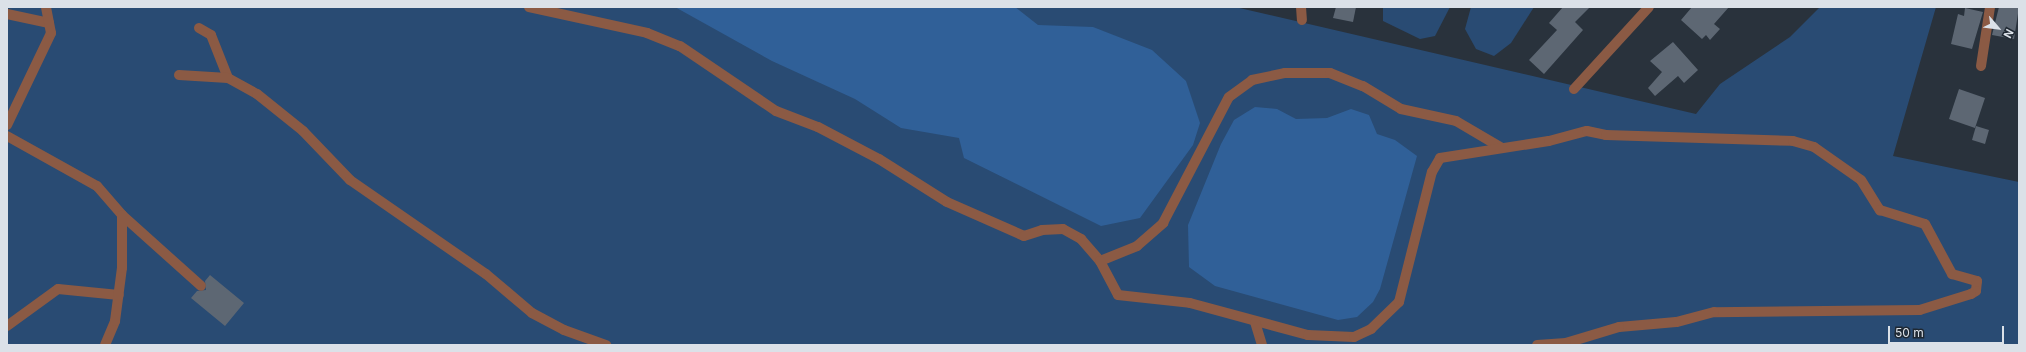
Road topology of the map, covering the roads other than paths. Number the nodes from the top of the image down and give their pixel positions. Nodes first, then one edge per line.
1 (46, 7) edge
2 (529, 7) edge
3 (1301, 7) edge
4 (1649, 7) edge
5 (1990, 7) edge
6 (7, 14) edge
7 (1302, 20) dead end
8 (49, 23) junction
9 (198, 28) dead end
10 (1981, 66) dead end
11 (179, 76) dead end
12 (228, 78) junction
13 (1574, 89) dead end
14 (7, 125) edge
15 (7, 136) edge
16 (1502, 148) junction
17 (122, 215) junction
18 (1100, 261) junction
19 (201, 286) dead end
20 (119, 295) junction
21 (1255, 322) junction
22 (7, 326) edge
23 (105, 345) edge
24 (606, 345) edge
25 (1262, 345) edge
26 (1537, 345) edge

1 - 8 street
2 - 18 street
3 - 7 street
4 - 13 street
5 - 10 street
6 - 8 street
8 - 14 street
9 - 12 street
11 - 12 street
12 - 24 street
15 - 17 street
16 - 18 street
16 - 21 street
16 - 26 street
17 - 19 street
17 - 20 street
18 - 21 street
20 - 22 street
20 - 23 street
21 - 25 street

